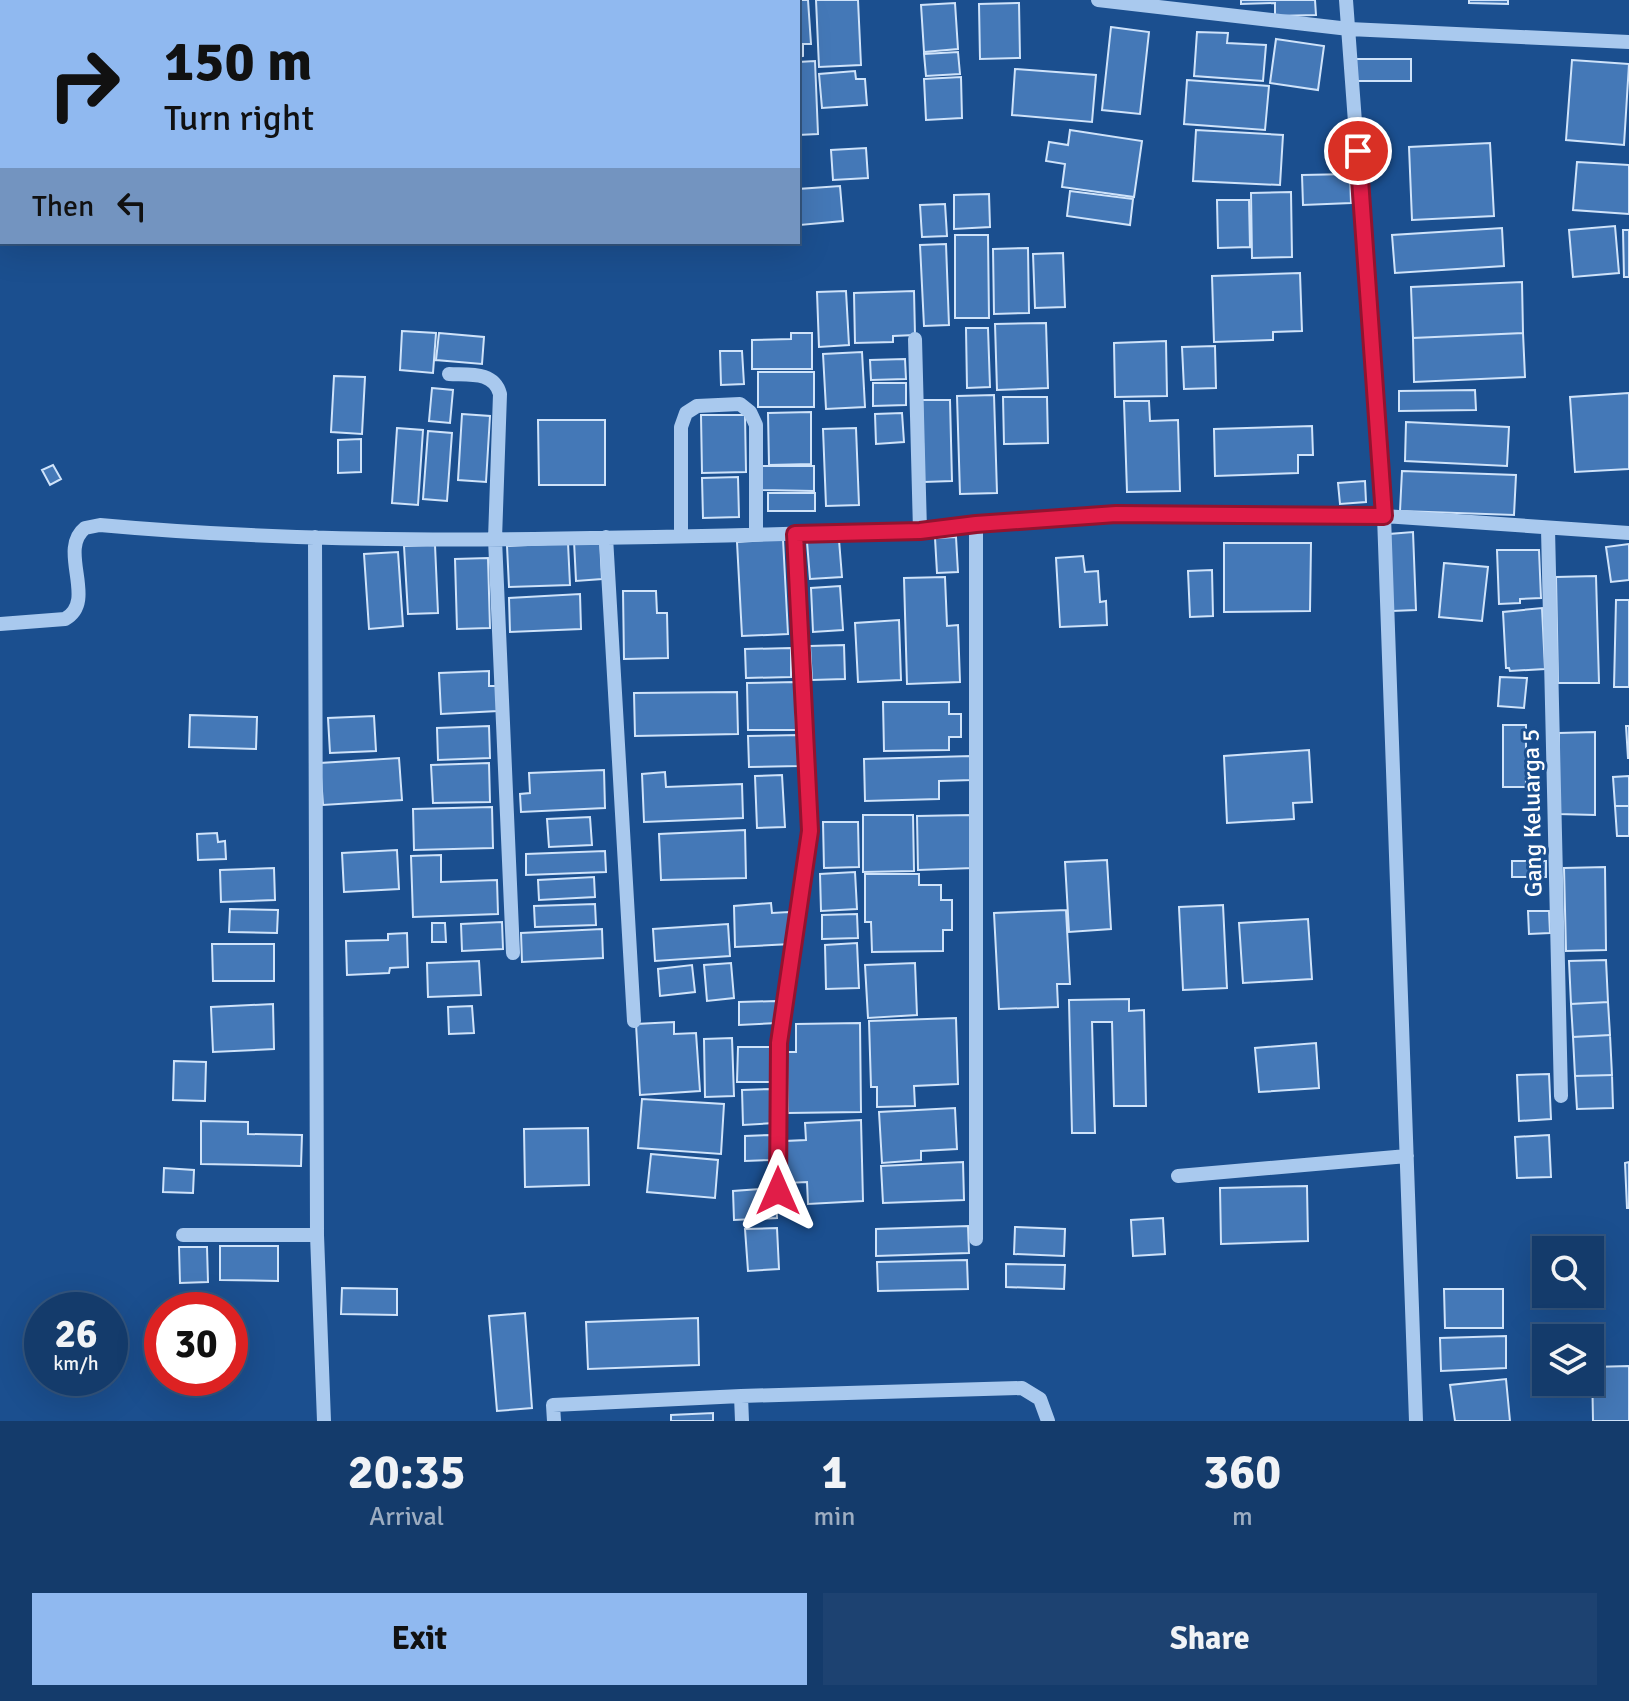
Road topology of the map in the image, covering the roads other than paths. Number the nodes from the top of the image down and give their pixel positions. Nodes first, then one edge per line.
1 (1098, 0) edge
2 (1346, 0) edge
3 (1349, 29) junction
4 (1629, 42) edge
5 (915, 339) dead end
6 (449, 374) dead end
7 (1384, 516) junction
8 (976, 524) junction
9 (1548, 529) junction
10 (920, 531) junction
11 (1629, 533) edge
12 (756, 534) junction
13 (795, 534) junction
14 (681, 536) junction
15 (315, 537) junction
16 (606, 537) junction
17 (495, 539) junction
18 (0, 624) edge
19 (513, 953) dead end
20 (634, 1021) dead end
21 (1561, 1096) dead end
22 (1407, 1156) junction
23 (1178, 1176) dead end
24 (778, 1191) dead end
25 (183, 1235) dead end
26 (317, 1235) junction
27 (976, 1239) dead end
28 (741, 1396) junction
29 (324, 1421) edge
30 (554, 1421) edge
31 (742, 1421) edge
32 (1048, 1421) edge
33 (1416, 1421) edge

1 - 3 street
2 - 3 street
3 - 4 street
3 - 7 street
5 - 10 street
6 - 17 street
7 - 8 street
7 - 9 street
7 - 22 street
8 - 10 street
8 - 27 street
9 - 11 street
9 - 21 street, Gang Keluarga 5
10 - 13 street
12 - 13 street
12 - 14 street
12 - 14 street
13 - 24 street
14 - 16 street
15 - 17 street
15 - 18 street
15 - 26 street
16 - 17 street
16 - 20 street
17 - 19 street
22 - 23 street
22 - 33 street
25 - 26 street
26 - 29 street
28 - 30 street
28 - 31 street
28 - 32 street

